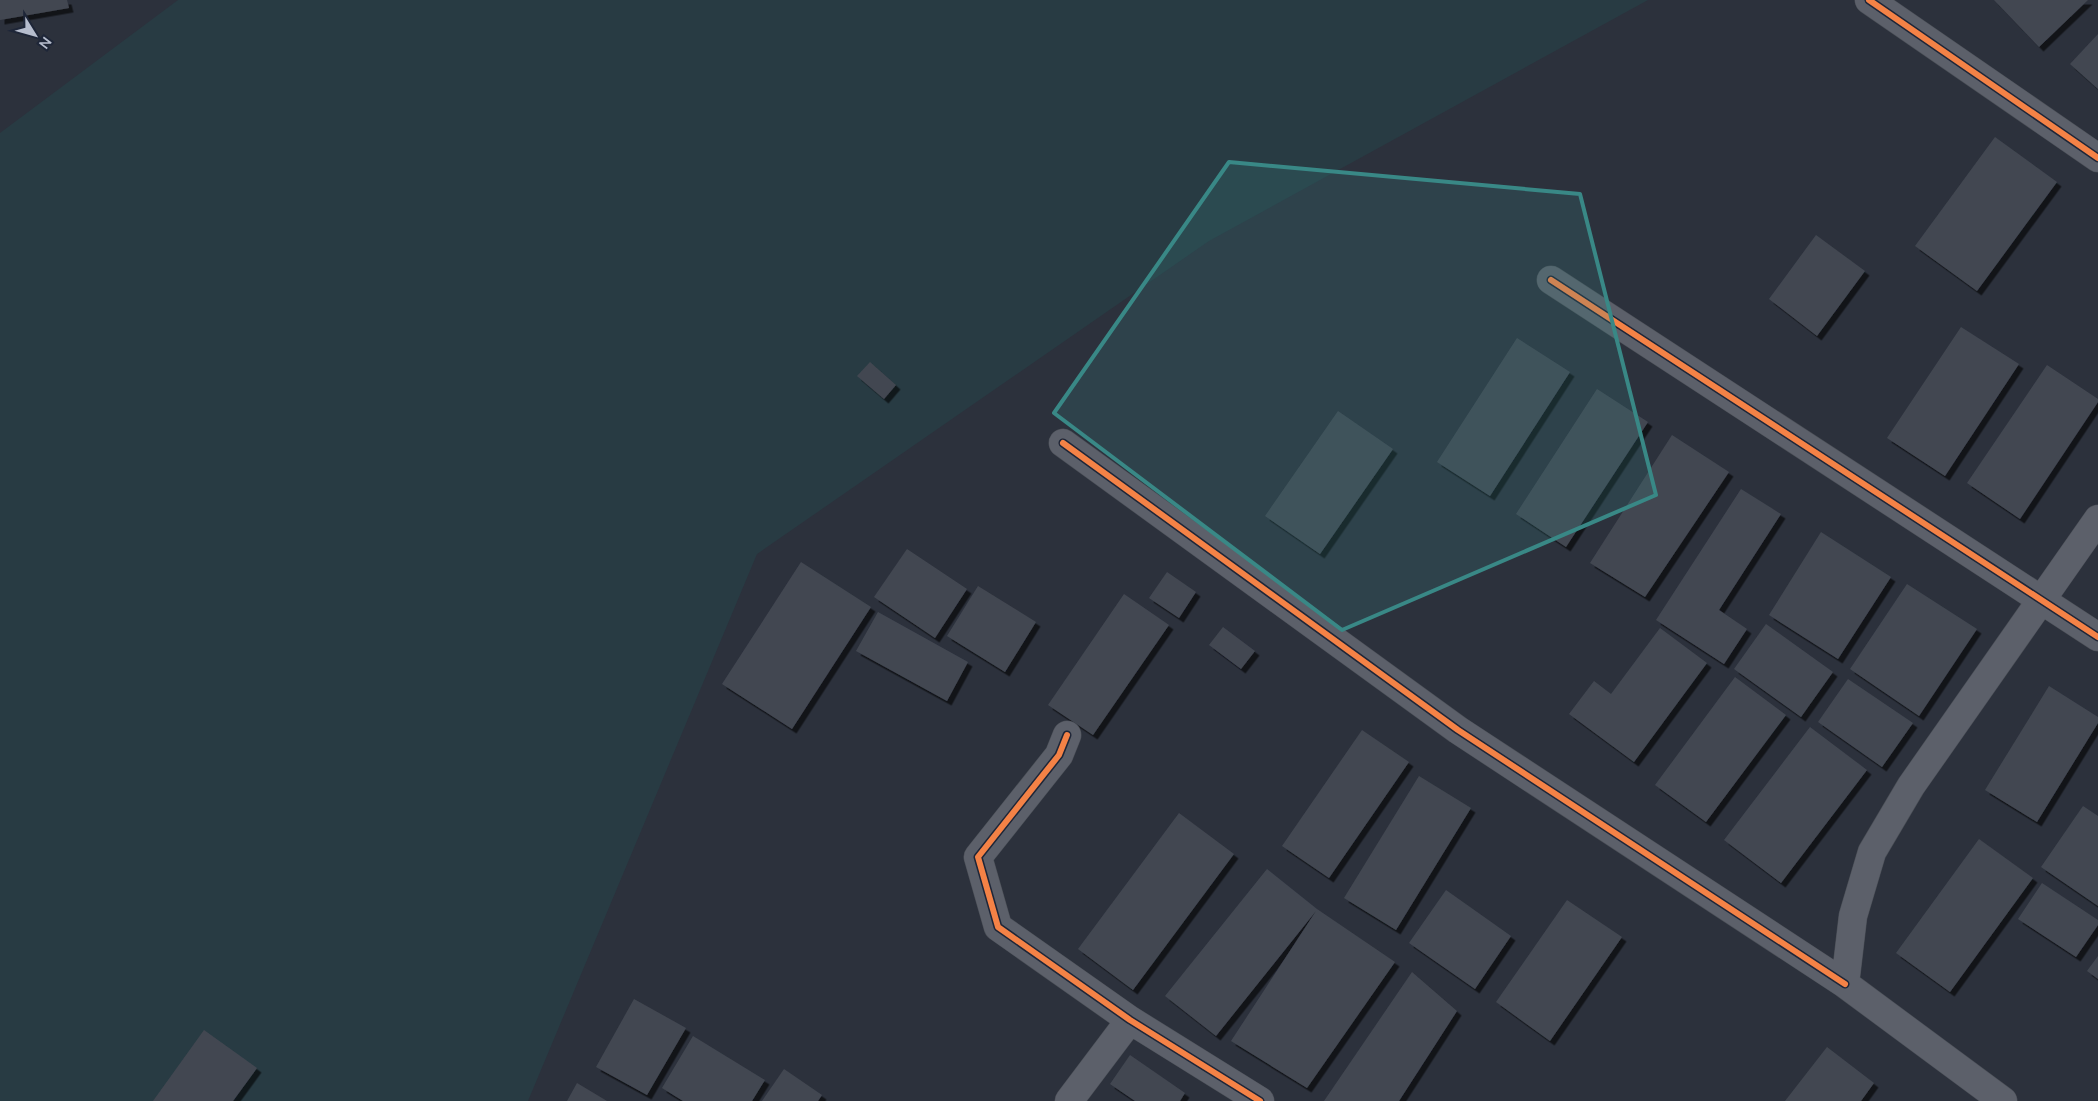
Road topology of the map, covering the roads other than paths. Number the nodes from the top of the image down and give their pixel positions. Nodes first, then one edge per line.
1 (1869, 0) edge
2 (2098, 158) edge
3 (1551, 280) dead end
4 (1063, 443) dead end
5 (2098, 519) edge
6 (2043, 600) junction
7 (2098, 637) edge
8 (1067, 735) dead end
9 (1845, 984) junction
10 (1130, 1020) junction
11 (1069, 1101) edge
12 (1260, 1101) edge
13 (2003, 1101) edge

1 - 2 street
3 - 6 street
4 - 9 street
5 - 6 street
6 - 7 street
6 - 9 street
8 - 10 street
9 - 13 street
10 - 11 street
10 - 12 street

